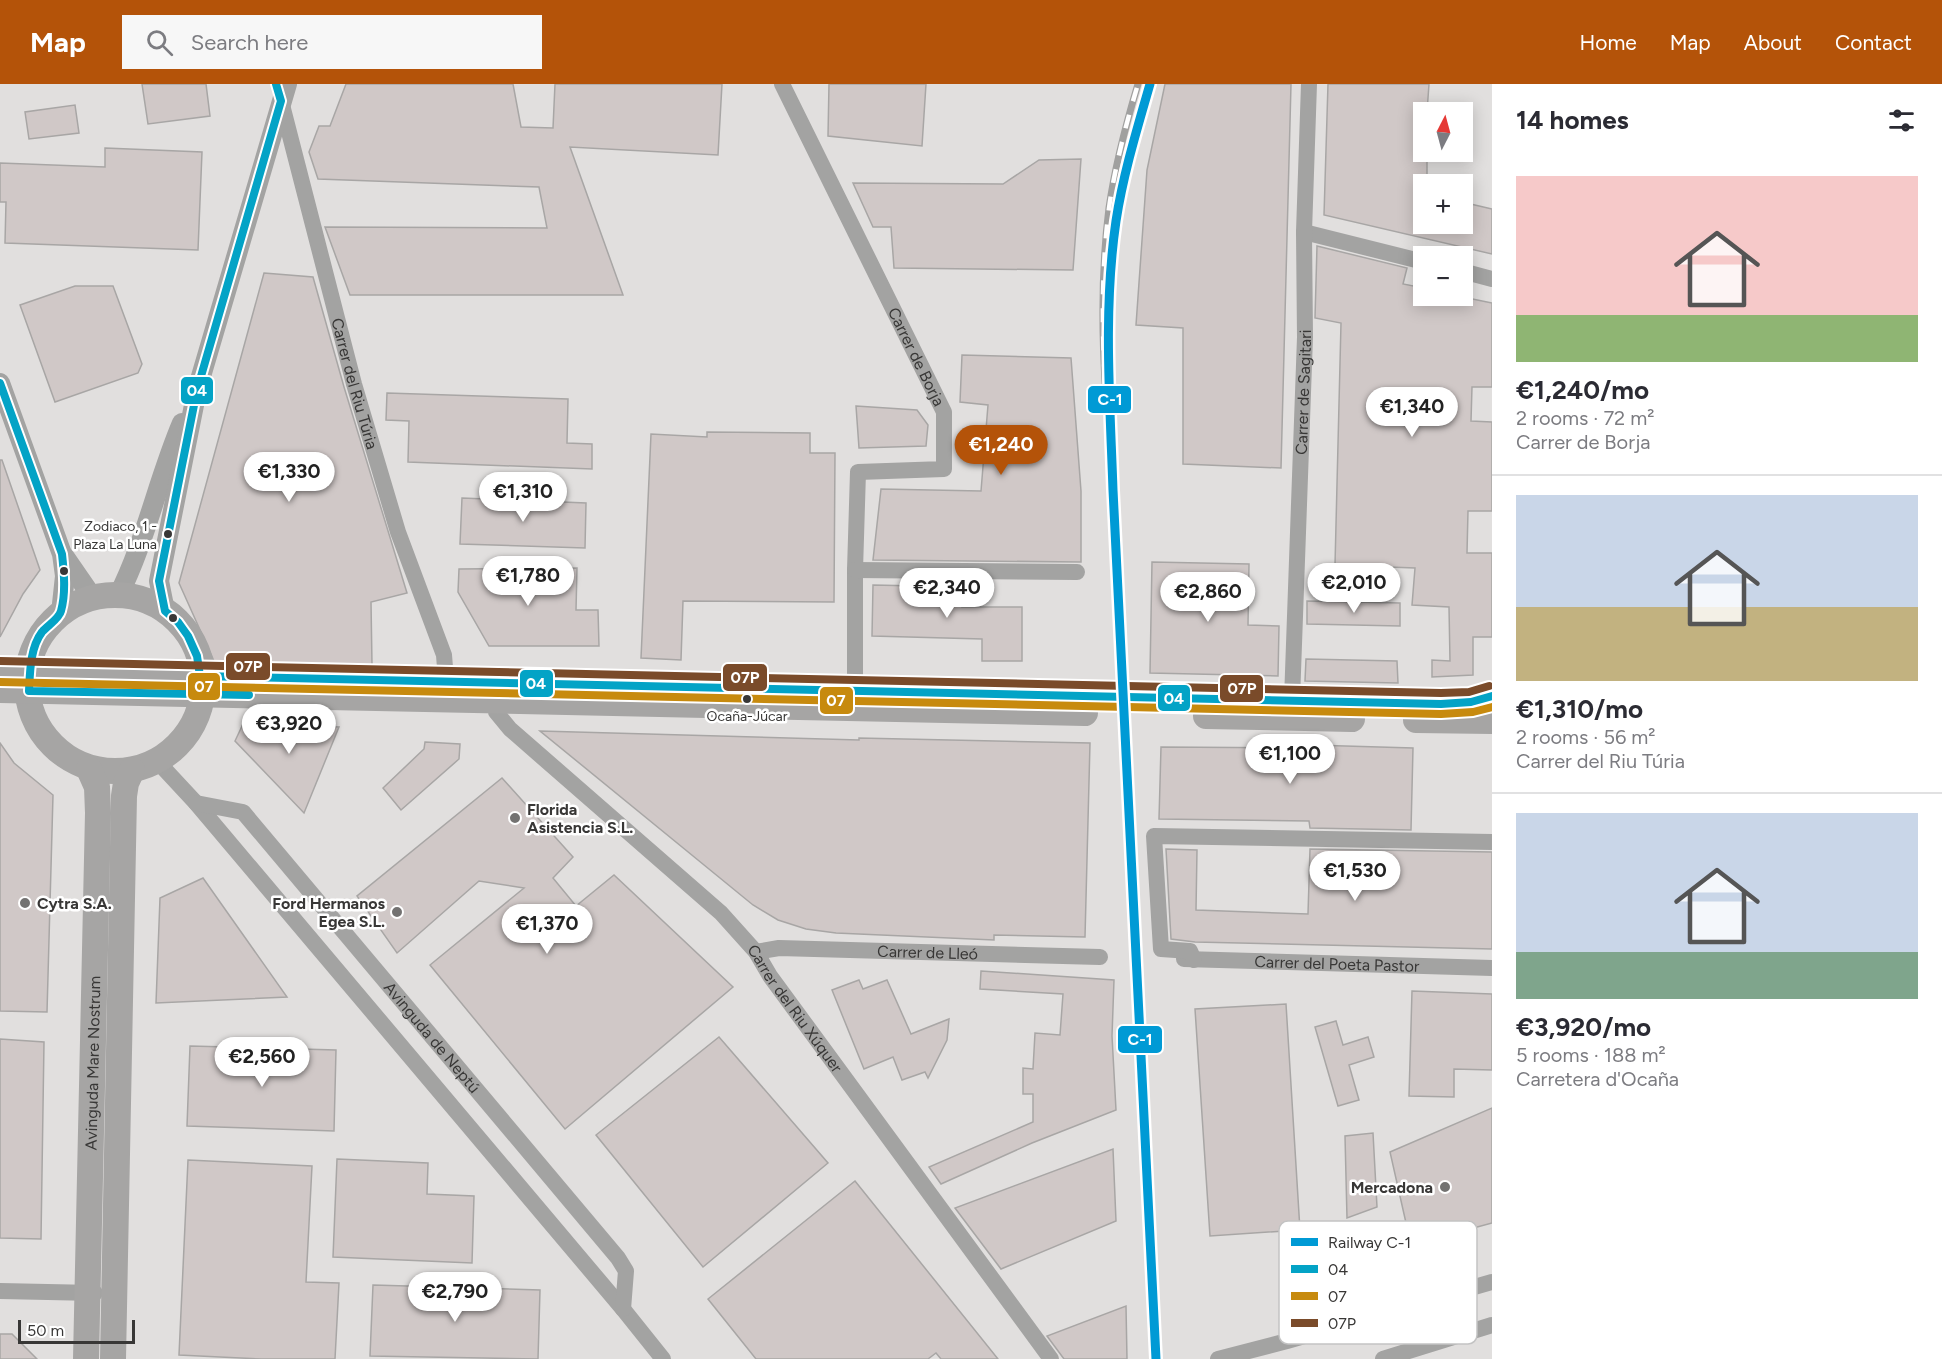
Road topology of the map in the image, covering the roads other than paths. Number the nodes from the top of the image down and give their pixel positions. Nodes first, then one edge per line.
1 (782, 84) edge
2 (1309, 84) edge
3 (282, 90) edge
4 (1304, 232) junction
5 (1413, 259) edge
6 (1473, 274) edge
7 (1492, 279) edge
8 (1, 389) edge
9 (197, 390) junction
10 (62, 554) junction
11 (855, 570) junction
12 (1077, 572) dead end
13 (106, 597) junction
14 (165, 611) junction
15 (61, 613) junction
16 (0, 671) edge
17 (446, 680) junction
18 (30, 681) junction
19 (201, 685) junction
20 (0, 690) edge
21 (1492, 696) edge
22 (496, 700) junction
23 (863, 700) junction
24 (1292, 700) junction
25 (1154, 707) junction
26 (1492, 721) edge
27 (157, 761) junction
28 (89, 769) junction
29 (132, 770) junction
30 (196, 803) junction
31 (1492, 842) edge
32 (756, 952) junction
33 (1100, 957) dead end
34 (1492, 968) edge
35 (1492, 1281) edge
36 (1477, 1285) edge
37 (0, 1291) edge
38 (88, 1293) junction
39 (114, 1294) junction
40 (623, 1309) junction
41 (1492, 1325) edge
42 (1477, 1330) edge
43 (1279, 1343) edge
44 (1285, 1344) edge
45 (1431, 1344) edge
46 (86, 1359) edge
47 (113, 1359) edge
48 (663, 1359) edge
49 (1051, 1359) edge
50 (1218, 1359) edge
51 (1279, 1359) edge
52 (1383, 1359) edge

1 - 11 street, Carrer de Borja
2 - 4 street, Carrer de Sagitari
3 - 9 street
3 - 17 street, Carrer del Riu Túria
4 - 5 street
4 - 24 street, Carrer de Sagitari
6 - 7 street
8 - 10 street
9 - 13 street
9 - 14 street
10 - 13 street
10 - 15 street
11 - 12 street
11 - 23 street, Carrer de Borja
13 - 14 main road
13 - 15 main road
14 - 19 main road
15 - 18 main road
16 - 18 main road
17 - 19 main road
17 - 23 main road
18 - 19 main road
18 - 20 main road
18 - 28 main road
19 - 22 main road
19 - 27 main road
21 - 24 main road
22 - 23 main road
22 - 32 street, Carrer del Riu Xúquer
23 - 25 main road
24 - 25 main road
25 - 26 main road
27 - 29 main road
27 - 30 street, Avinguda de Neptú
28 - 29 main road
28 - 38 main road, Avinguda Mare Nostrum
29 - 39 main road, Avinguda Mare Nostrum
30 - 40 street, Avinguda de Neptú
30 - 40 street, Avinguda de Neptú
31 - 34 street, Carrer del Poeta Pastor
32 - 33 street, Carrer de Lleó
32 - 49 street, Carrer del Riu Xúquer
35 - 36 street
37 - 38 street
38 - 39 street
38 - 46 main road, Avinguda Mare Nostrum
39 - 47 main road, Avinguda Mare Nostrum
40 - 48 street, Avinguda de Neptú
41 - 42 street
43 - 50 street
44 - 51 street
45 - 52 street

